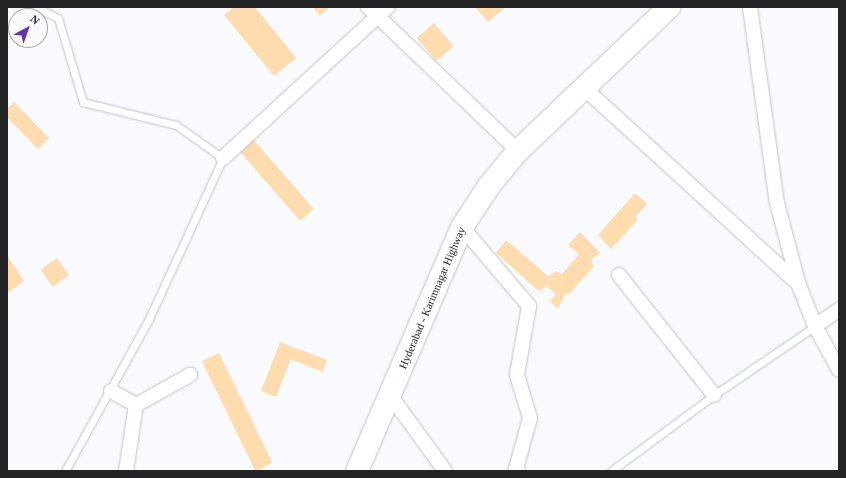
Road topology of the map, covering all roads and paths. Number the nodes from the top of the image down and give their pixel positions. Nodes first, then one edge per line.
1 (36, 7) edge
2 (388, 7) edge
3 (669, 7) edge
4 (750, 7) edge
5 (372, 12) edge
6 (584, 87) junction
7 (518, 152) junction
8 (223, 158) junction
9 (462, 227) junction
10 (619, 275) dead end
11 (798, 283) junction
12 (839, 310) edge
13 (815, 326) junction
14 (839, 370) edge
15 (190, 375) dead end
16 (111, 391) junction
17 (390, 395) junction
18 (714, 395) junction
19 (136, 405) junction
20 (65, 471) edge
21 (126, 471) edge
22 (357, 471) edge
23 (444, 471) edge
24 (518, 471) edge
25 (611, 471) edge

1 - 8 lane
2 - 5 street
3 - 6 main road, Hyderabad - Karimnagar Highway
4 - 11 street
5 - 7 street
5 - 8 street
6 - 7 main road, Hyderabad - Karimnagar Highway
6 - 11 street
7 - 9 main road, Hyderabad - Karimnagar Highway
8 - 16 lane
9 - 17 main road, Hyderabad - Karimnagar Highway
9 - 24 street
10 - 18 street
11 - 13 street
12 - 13 street
13 - 14 street
13 - 18 lane
15 - 19 street
16 - 19 street
16 - 20 lane
17 - 22 main road, Hyderabad - Karimnagar Highway
17 - 23 street
18 - 25 lane
19 - 21 street

